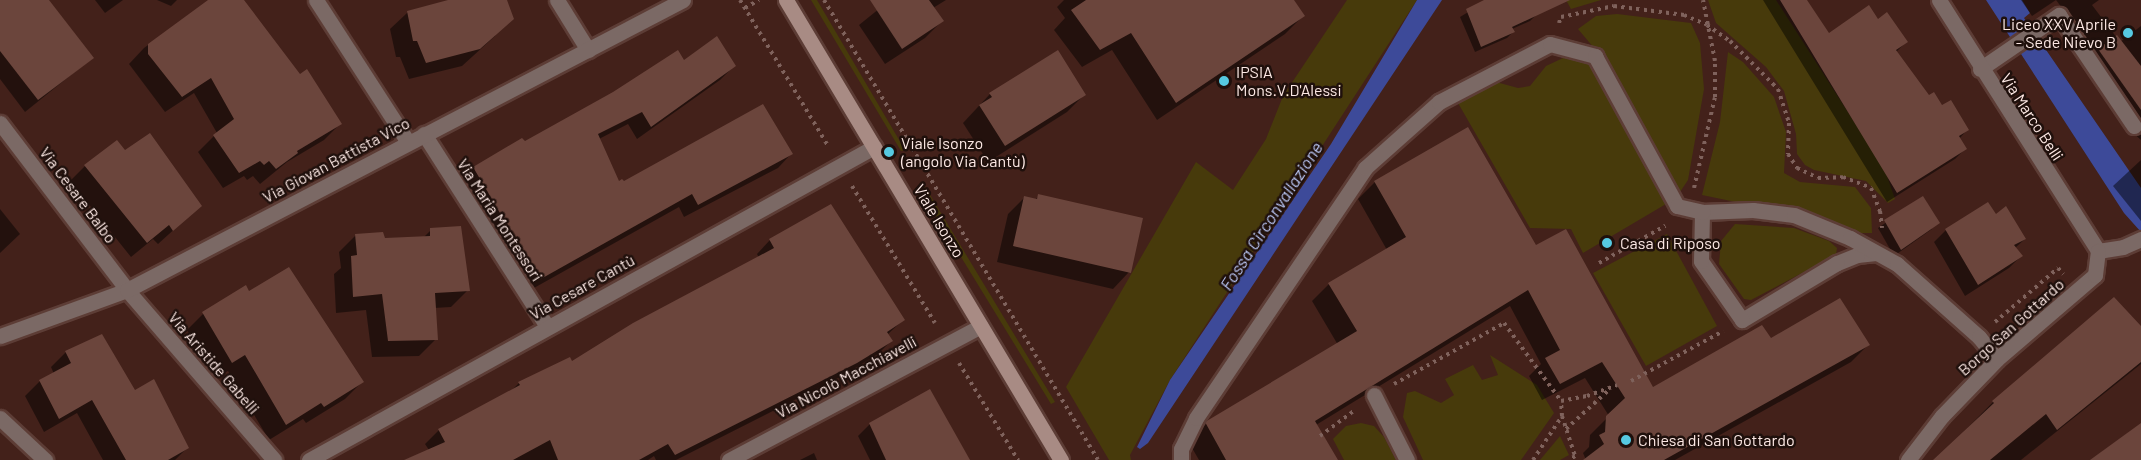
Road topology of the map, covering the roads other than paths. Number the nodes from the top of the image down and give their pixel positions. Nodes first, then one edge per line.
1 (316, 0) edge
2 (557, 0) edge
3 (683, 0) edge
4 (786, 0) edge
5 (1939, 0) edge
6 (588, 50) junction
7 (1980, 69) junction
8 (0, 123) edge
9 (2134, 126) dead end
10 (423, 134) junction
11 (408, 142) junction
12 (874, 147) junction
13 (1702, 213) junction
14 (2141, 239) edge
15 (2098, 251) junction
16 (1876, 253) junction
17 (127, 290) junction
18 (547, 326) junction
19 (981, 326) junction
20 (0, 336) edge
21 (1997, 359) junction
22 (1374, 395) road end
23 (0, 418) edge
24 (45, 460) edge
25 (274, 460) edge
26 (309, 460) edge
27 (729, 460) edge
28 (1061, 460) edge
29 (1181, 460) edge
30 (1407, 460) edge
31 (1908, 460) edge

1 - 11 street
2 - 6 street
3 - 6 street, Via Giovan Battista Vico
4 - 12 main road, Viale Isonzo
5 - 7 street, Via Marco Belli
6 - 10 street, Via Giovan Battista Vico
7 - 9 street
7 - 15 street, Via Marco Belli
8 - 17 street, Via Cesare Balbo
10 - 11 street, Via Giovan Battista Vico
10 - 18 street, Via Maria Montessori
11 - 17 street, Via Giovan Battista Vico
12 - 18 street, Via Cesare Cantù
12 - 19 main road, Viale Isonzo
13 - 16 street
13 - 16 street
13 - 29 street
14 - 15 street
15 - 21 street, Borgo San Gottardo
16 - 21 street
17 - 20 street, Via Giovan Battista Vico
17 - 25 street, Via Aristide Gabelli
18 - 26 street, Via Cesare Cantù
19 - 27 street, Via Nicolò Macchiavelli
19 - 28 main road, Viale Isonzo
21 - 31 street, Borgo San Gottardo
22 - 30 street
23 - 24 street

